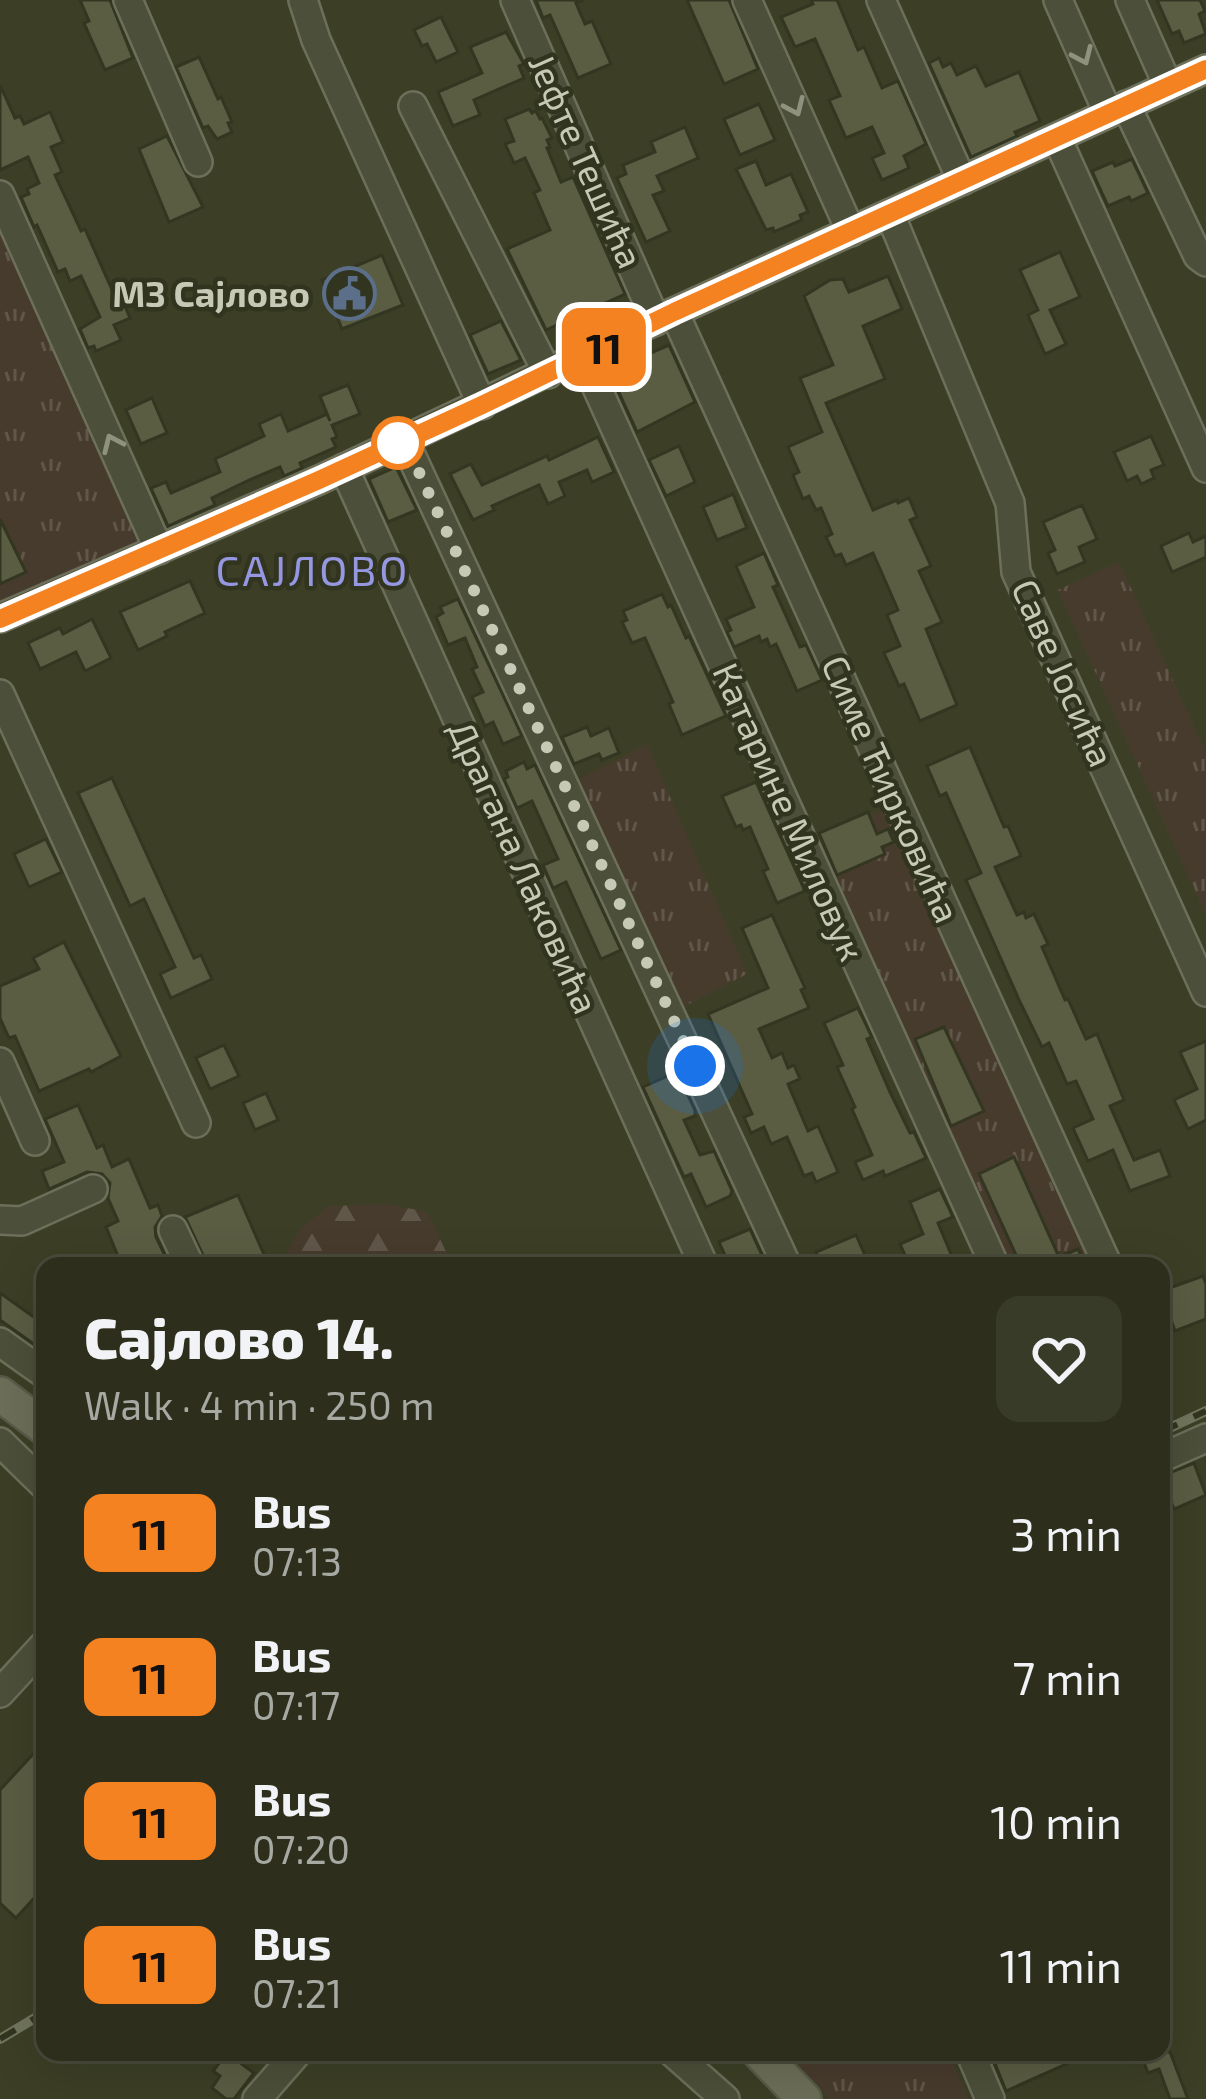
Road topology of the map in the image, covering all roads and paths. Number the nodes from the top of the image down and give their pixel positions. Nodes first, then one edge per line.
1 (128, 0) edge
2 (303, 0) edge
3 (515, 0) edge
4 (748, 0) edge
5 (881, 0) edge
6 (1058, 0) edge
7 (1130, 0) edge
8 (1206, 69) edge
9 (1168, 86) junction
10 (413, 106) dead end
11 (1117, 109) junction
12 (1057, 139) junction
13 (198, 162) dead end
14 (962, 181) junction
15 (0, 195) edge
16 (890, 214) junction
17 (850, 232) junction
18 (1206, 262) edge
19 (665, 317) junction
20 (583, 357) junction
21 (548, 374) junction
22 (482, 405) junction
23 (404, 440) junction
24 (1206, 467) edge
25 (344, 468) junction
26 (160, 550) junction
27 (0, 619) edge
28 (0, 694) edge
29 (1206, 992) edge
30 (0, 1062) edge
31 (196, 1123) dead end
32 (35, 1141) dead end
33 (93, 1189) dead end
34 (0, 1220) edge
35 (173, 1230) dead end
36 (186, 1257) edge
37 (700, 1257) edge
38 (783, 1257) edge
39 (991, 1257) edge
40 (1104, 1257) edge
41 (0, 1342) edge
42 (36, 1368) edge
43 (0, 1394) edge
44 (36, 1421) edge
45 (1206, 1438) edge
46 (0, 1442) edge
47 (1170, 1454) edge
48 (36, 1477) edge
49 (36, 1654) edge
50 (0, 1693) edge
51 (290, 2061) edge
52 (682, 2061) edge
53 (768, 2061) edge
54 (974, 2061) edge
55 (257, 2099) edge
56 (724, 2099) edge
57 (804, 2099) edge
58 (990, 2099) edge

1 - 13 street
2 - 22 street
3 - 19 street, Јефте Тешића
4 -> 17 street
5 - 14 street
6 -> 11 street
7 - 9 street
8 - 9 street
9 - 11 street
10 - 21 street
11 - 12 street
11 - 18 street
12 - 14 street
12 - 24 street
14 - 16 street
26 -> 15 street
16 - 17 street
16 - 29 street, Саве Јосића
17 - 19 street
19 - 20 street
19 - 40 street, Симе Ћирковића
20 - 21 street
20 - 39 street, Катарине Миловук
21 - 22 street
22 - 23 street
23 - 25 street
23 - 38 street
25 - 26 street
25 - 37 street, Драгана Лаковића
26 - 27 street
28 - 31 street
30 - 32 street
33 - 34 street
35 - 36 street
41 - 42 street
43 - 44 main road
45 - 47 street
46 - 48 street
49 - 50 street
51 - 55 street
52 - 56 street
53 - 57 main road
54 - 58 street

